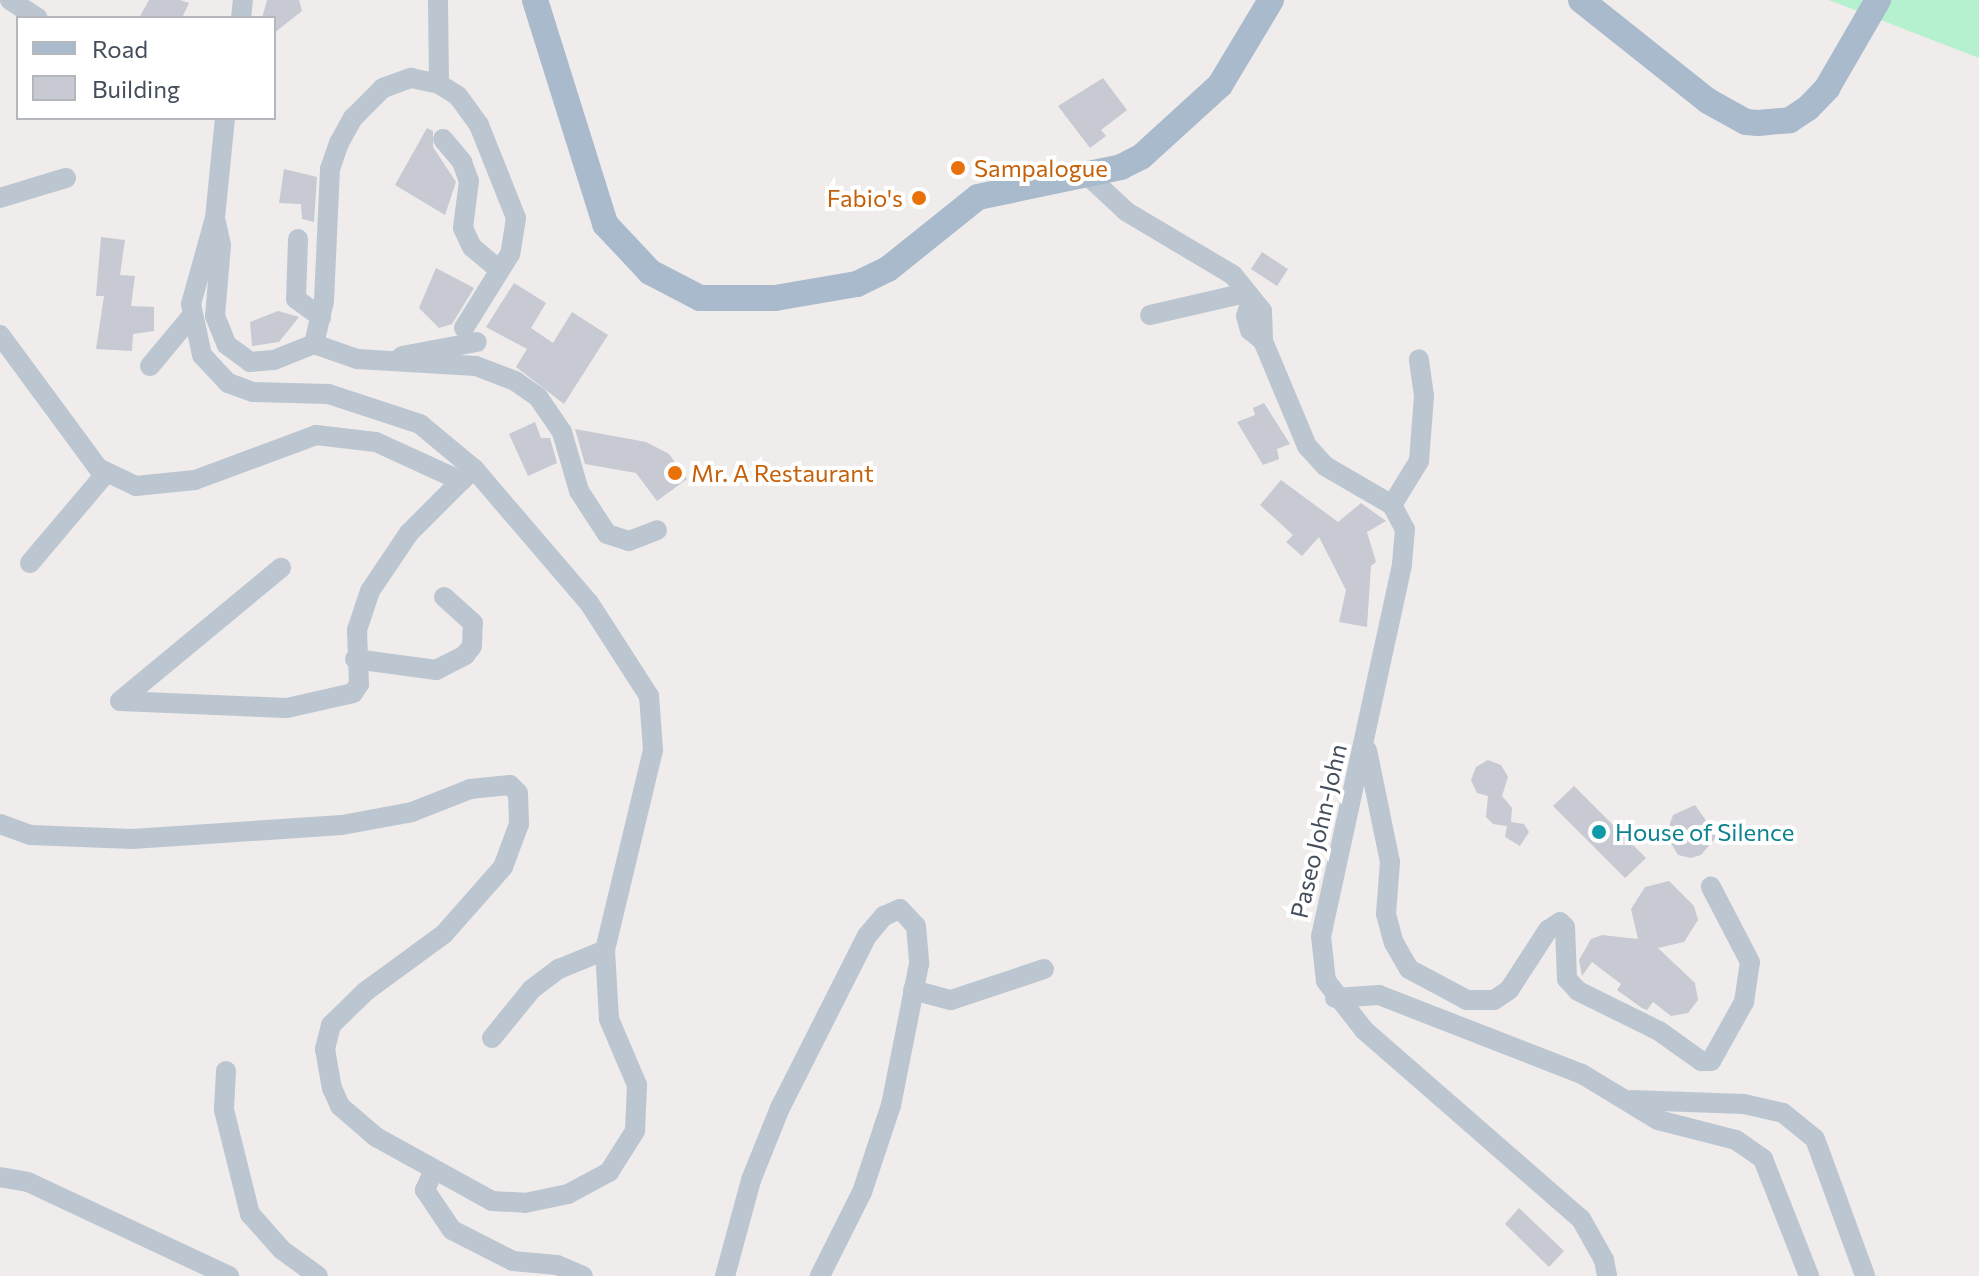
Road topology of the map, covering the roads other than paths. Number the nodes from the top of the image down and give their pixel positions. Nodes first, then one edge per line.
1 (10, 0) edge
2 (438, 0) edge
3 (535, 0) edge
4 (1271, 0) edge
5 (1581, 0) edge
6 (1878, 0) edge
7 (35, 16) edge
8 (439, 84) junction
9 (225, 120) edge
10 (443, 139) dead end
11 (1085, 173) junction
12 (66, 178) dead end
13 (0, 198) edge
14 (215, 218) junction
15 (298, 239) dead end
16 (499, 270) junction
17 (1248, 297) junction
18 (1150, 315) dead end
19 (321, 317) junction
20 (190, 318) junction
21 (0, 335) edge
22 (314, 344) junction
23 (1419, 359) dead end
24 (396, 362) junction
25 (150, 366) dead end
26 (106, 473) junction
27 (468, 475) junction
28 (1392, 505) junction
29 (657, 530) dead end
30 (30, 563) dead end
31 (281, 568) dead end
32 (444, 597) dead end
33 (355, 659) junction
34 (1366, 742) junction
35 (0, 824) edge
36 (1711, 887) dead end
37 (605, 950) junction
38 (1044, 969) dead end
39 (913, 990) junction
40 (1335, 998) junction
41 (492, 1038) dead end
42 (226, 1071) dead end
43 (1631, 1100) junction
44 (433, 1172) junction
45 (0, 1177) edge
46 (229, 1276) edge
47 (318, 1276) edge
48 (583, 1276) edge
49 (725, 1276) edge
50 (820, 1276) edge
51 (1607, 1276) edge
52 (1809, 1276) edge
53 (1865, 1276) edge

1 - 7 street
2 - 8 street
3 - 11 main road
4 - 11 main road
5 - 6 main road
8 - 16 street
8 - 19 street
9 - 14 street
10 - 16 street
11 - 17 street
12 - 13 street
14 - 20 street
14 - 22 street
15 - 19 street
16 - 24 street
17 - 18 street
17 - 28 street
19 - 22 street
20 - 25 street
20 - 27 street
21 - 26 street
22 - 24 street
23 - 28 street
24 - 29 street
26 - 27 street
26 - 30 street
27 - 33 street
27 - 37 street
28 - 34 street, Paseo John-John
31 - 33 street
32 - 33 street
34 - 36 street
34 - 40 street, Paseo John-John
35 - 44 street
37 - 41 street
37 - 44 street
38 - 39 street
39 - 49 street
39 - 50 street
40 - 43 street
40 - 51 street, Paseo John-John
42 - 47 street
43 - 52 street
43 - 53 street
44 - 48 street
45 - 46 street

